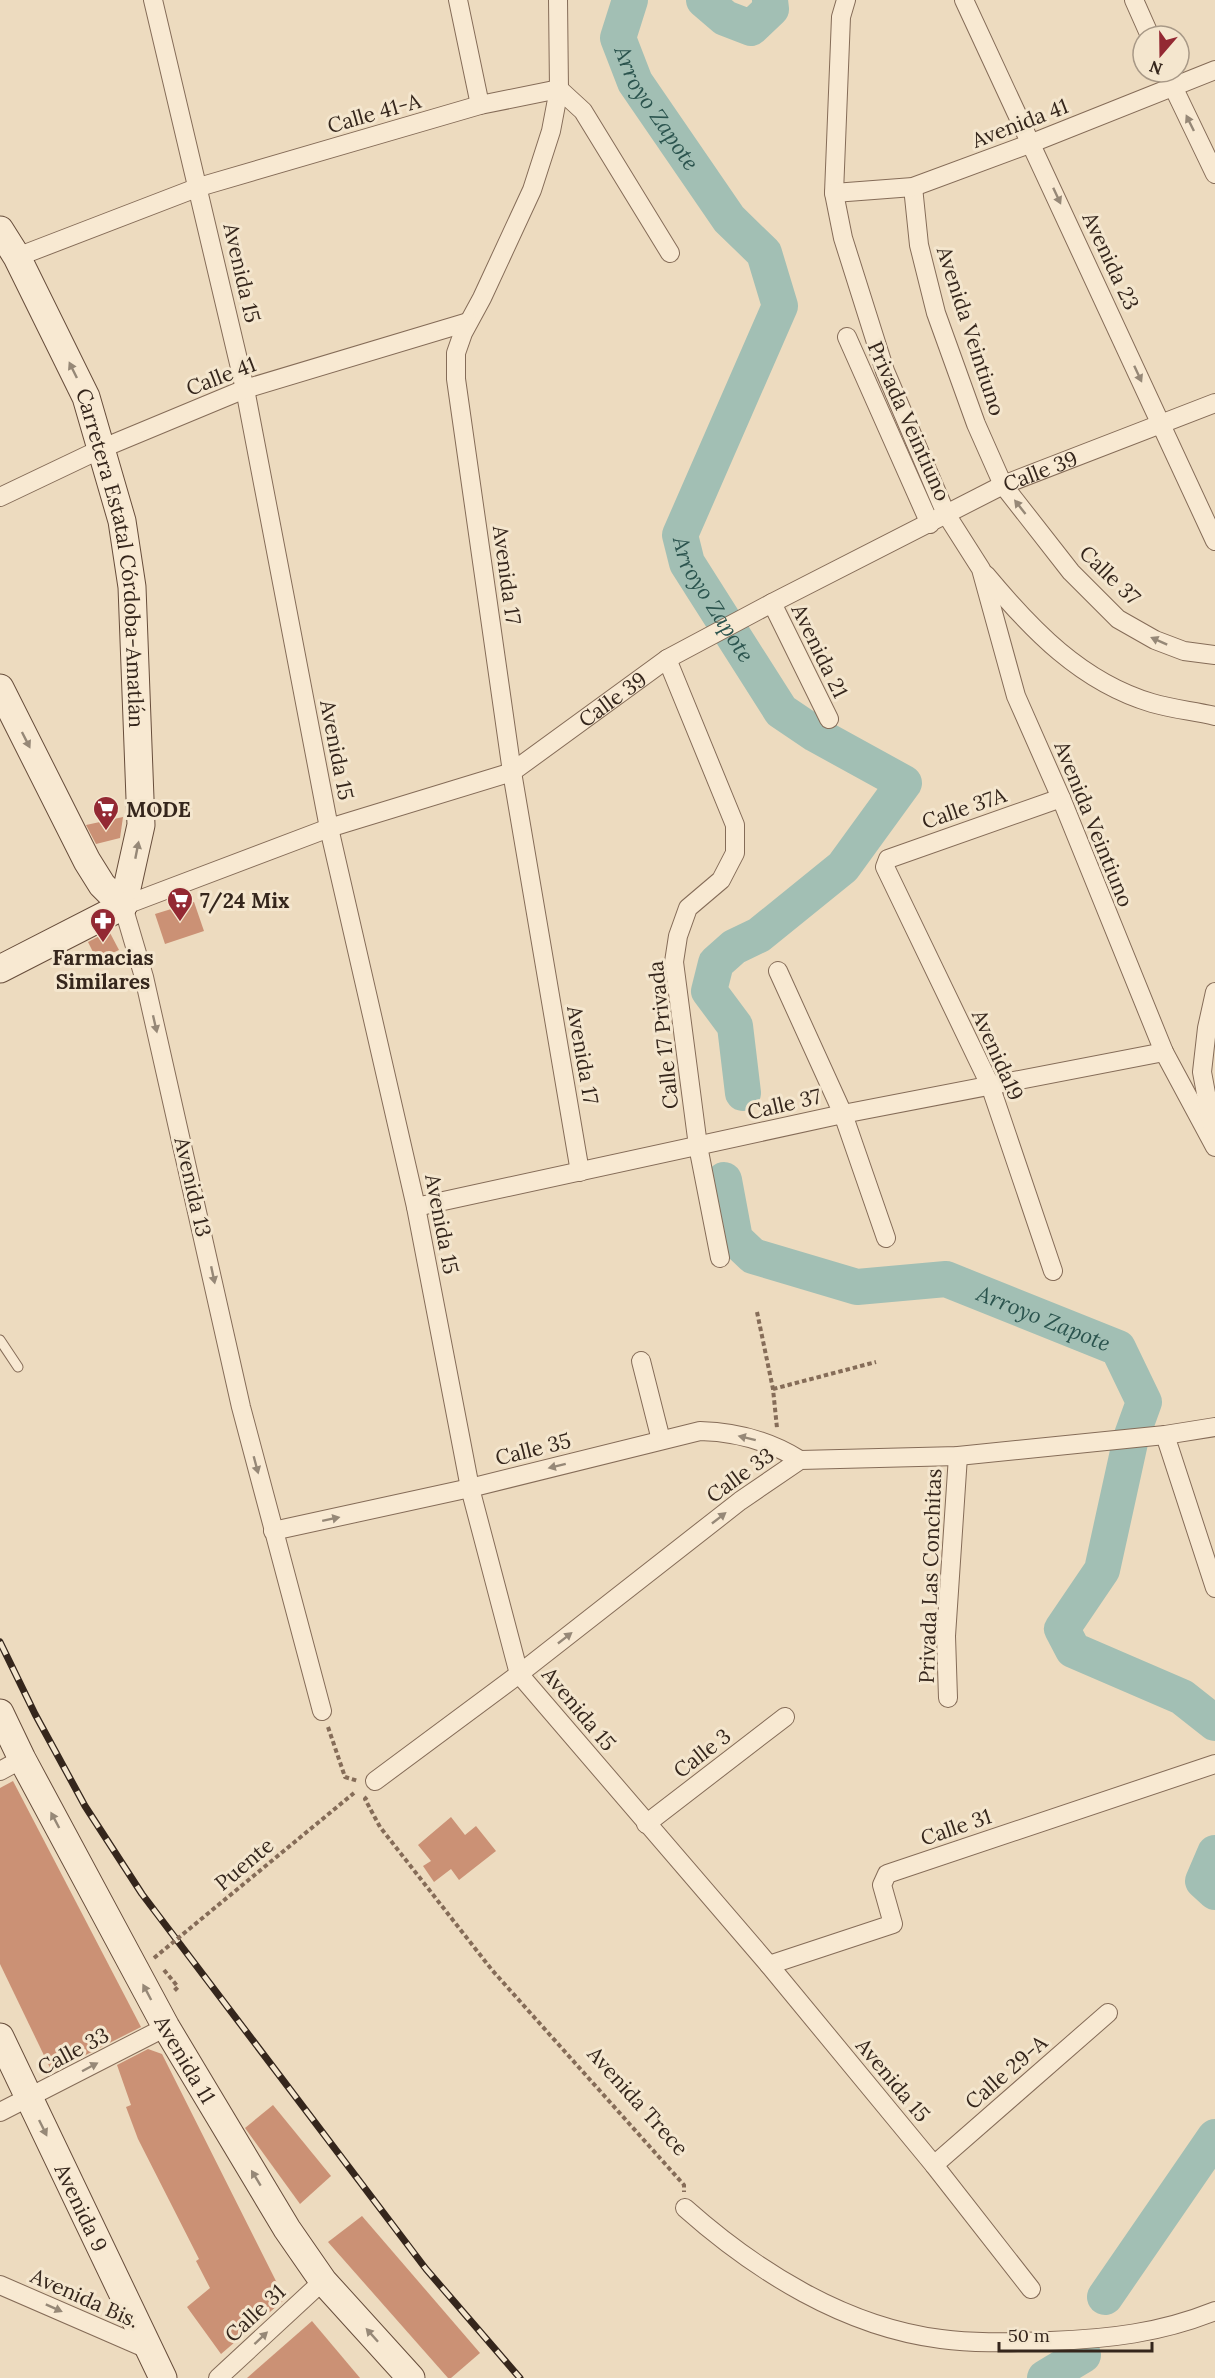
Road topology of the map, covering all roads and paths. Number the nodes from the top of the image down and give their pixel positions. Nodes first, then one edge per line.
1 (153, 0) edge
2 (458, 0) edge
3 (558, 0) edge
4 (846, 0) edge
5 (964, 0) edge
6 (1134, 0) edge
7 (1145, 24) edge
8 (1215, 70) edge
9 (1191, 75) edge
10 (1161, 84) edge
11 (1172, 84) edge
12 (559, 89) junction
13 (480, 105) junction
14 (1032, 143) junction
15 (1215, 174) edge
16 (199, 187) junction
17 (913, 187) junction
18 (834, 193) junction
19 (0, 230) edge
20 (670, 253) dead end
21 (17, 257) junction
22 (468, 322) junction
23 (847, 337) dead end
24 (245, 389) junction
25 (1215, 403) edge
26 (1162, 425) junction
27 (102, 448) junction
28 (1003, 485) junction
29 (0, 497) edge
30 (938, 519) junction
31 (1215, 541) edge
32 (981, 569) junction
33 (772, 603) junction
34 (1215, 655) edge
35 (667, 659) junction
36 (0, 688) edge
37 (1215, 716) edge
38 (829, 719) dead end
39 (512, 772) junction
40 (1060, 798) junction
41 (330, 828) junction
42 (885, 863) joint
43 (123, 906) junction
44 (0, 969) edge
45 (778, 971) dead end
46 (1215, 992) edge
47 (1164, 1052) junction
48 (990, 1085) junction
49 (843, 1114) junction
50 (698, 1146) junction
51 (1215, 1146) edge
52 (580, 1172) junction
53 (416, 1207) junction
54 (886, 1238) dead end
55 (720, 1258) dead end
56 (1053, 1272) dead end
57 (757, 1312) dead end
58 (0, 1340) edge
59 (641, 1361) dead end
60 (876, 1362) dead end
61 (18, 1368) dead end
62 (773, 1389) junction
63 (1215, 1427) edge
64 (1165, 1435) junction
65 (661, 1440) junction
66 (779, 1446) junction
67 (958, 1456) junction
68 (800, 1460) junction
69 (470, 1488) junction
70 (273, 1531) junction
71 (1215, 1588) edge
72 (519, 1674) junction
73 (948, 1698) dead end
74 (322, 1711) joint
75 (0, 1713) edge
76 (785, 1717) dead end
77 (1215, 1764) edge
78 (11, 1765) edge
79 (375, 1781) joint
80 (354, 1793) dead end
81 (365, 1799) dead end
82 (646, 1824) junction
83 (769, 1965) junction
84 (178, 1987) dead end
85 (1108, 2013) dead end
86 (166, 2027) junction
87 (0, 2037) edge
88 (29, 2099) junction
89 (0, 2112) edge
90 (934, 2164) junction
91 (685, 2208) joint
92 (323, 2281) junction
93 (0, 2285) edge
94 (1031, 2289) dead end
95 (1215, 2311) edge
96 (152, 2351) junction
97 (163, 2378) edge
98 (218, 2378) edge
99 (411, 2378) edge

1 - 16 street, Avenida 15
2 - 13 street
3 - 12 street, Avenida 17
4 - 18 street
5 - 14 street, Avenida 23
6 - 7 street
8 - 9 street, Avenida 41
10 - 14 street, Avenida 41
15 -> 11 street
12 - 13 street, Calle 41-A
12 - 20 street
12 - 22 street, Avenida 17
13 - 16 street, Calle 41-A
14 - 17 street, Avenida 41
14 -> 26 street, Avenida 23
16 - 21 street, Calle 41-A
16 - 24 street, Avenida 15
17 - 18 street, Avenida 41
17 - 28 street, Avenida Veintiuno
18 - 30 street
19 - 21 main road, Carretera Estatal Córdoba-Amatlán
27 -> 21 main road, Carretera Estatal Córdoba-Amatlán
22 - 24 street, Calle 41
22 - 39 street, Avenida 17
23 - 30 street, Privada Veintiuno
24 - 27 street, Calle 41
24 - 41 street, Avenida 15
25 - 26 street, Calle 39
26 - 28 street, Calle 39
26 - 31 street, Avenida 23
27 - 29 street, Calle 41
43 -> 27 main road, Carretera Estatal Córdoba-Amatlán
28 - 30 street, Calle 39
34 -> 28 street, Calle 37
30 - 32 street, Avenida Veintiuno
30 - 33 street, Calle 39
32 - 37 street
32 - 40 street, Avenida Veintiuno
33 - 35 street, Calle 39
33 - 38 street, Avenida 21
35 - 39 street, Calle 39
35 - 50 street, Calle 17 Privada
36 -> 43 main road, Avenida 13
39 - 41 street, Calle 39
39 - 52 street, Avenida 17
40 - 42 street, Calle 37A
40 - 47 street, Avenida Veintiuno
41 - 43 street, Calle 39
41 - 53 street, Avenida 15
42 - 48 street, Avenida19
43 - 44 main road, Calle 39
43 -> 70 street, Avenida 13
45 - 49 street
46 - 51 street
47 - 48 street, Calle 37
47 - 51 street, Avenida Veintiuno
48 - 49 street, Calle 37
48 - 56 street, Avenida19
49 - 50 street, Calle 37
49 - 54 street
50 - 52 street, Calle 37
50 - 55 street, Calle 17 Privada
52 - 53 street, Calle 37
53 - 69 street, Avenida 15
57 - 62 path
58 - 61 lane
59 - 65 street
60 - 62 path
62 - 66 path
63 - 64 street, Calle 33
64 - 67 street, Calle 33
64 - 71 street
66 -> 65 street, Calle 35
65 -> 69 street, Calle 35
66 - 68 street, Calle 35
67 - 68 street, Calle 33
67 - 73 street, Privada Las Conchitas
72 -> 68 street, Calle 33
70 -> 69 street, Calle 35
69 - 72 street, Avenida 15
70 - 74 street, Avenida 13
72 - 79 street, Calle 33
72 - 82 street, Avenida 15
74 - 79 path
75 - 78 main road, Avenida 11
76 - 82 street, Calle 3
77 - 83 street, Calle 31
86 -> 78 main road, Avenida 11
80 - 84 path, Puente, bridge
81 - 91 path, Avenida Trece
82 - 83 street, Avenida 15
83 - 90 street, Avenida 15
85 - 90 street, Calle 29-A
88 -> 86 street, Calle 33
92 -> 86 main road, Avenida 11
87 - 88 main road, Avenida 9
88 - 89 street, Calle 33
88 -> 96 main road, Avenida 9
90 - 94 street, Avenida 15
91 - 95 street
98 -> 92 street, Calle 31
99 -> 92 main road, Avenida 11
93 -> 96 street, Avenida Bis.
96 - 97 main road, Avenida 9

